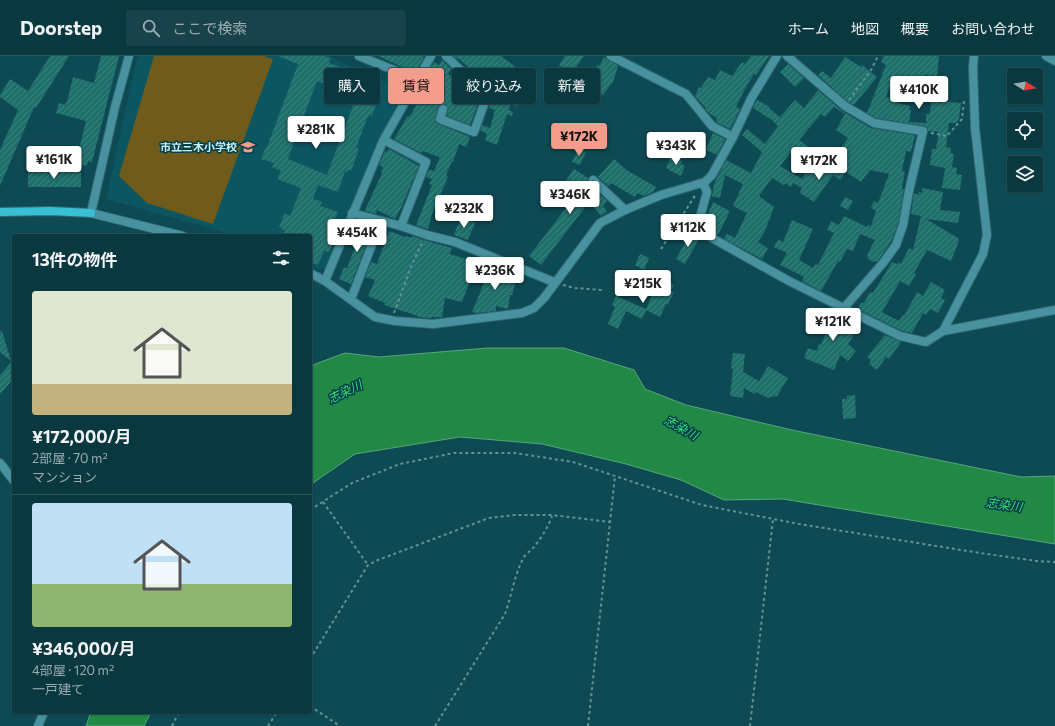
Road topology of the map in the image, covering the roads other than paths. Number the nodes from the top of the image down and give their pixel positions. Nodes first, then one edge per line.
1 (129, 56) edge
2 (359, 56) edge
3 (431, 56) edge
4 (446, 56) edge
5 (611, 56) edge
6 (777, 56) edge
7 (787, 56) edge
8 (974, 56) edge
9 (1046, 56) edge
10 (1055, 61) edge
11 (388, 68) edge
12 (424, 68) edge
13 (404, 104) edge
14 (443, 109) dead end
15 (733, 137) junction
16 (384, 140) junction
17 (593, 180) dead end
18 (703, 183) junction
19 (625, 210) junction
20 (0, 212) edge
21 (91, 213) junction
22 (352, 213) junction
23 (381, 221) junction
24 (401, 226) junction
25 (175, 234) edge
26 (312, 274) edge
27 (324, 281) junction
28 (554, 282) junction
29 (350, 299) junction
30 (843, 309) junction
31 (1055, 310) edge
32 (943, 332) junction
33 (0, 463) edge
34 (12, 478) edge
35 (43, 714) edge
36 (38, 726) edge

1 - 21 street
2 - 11 street
3 - 12 street
4 - 14 street
5 - 15 street
6 - 15 street
7 - 30 street
8 - 32 street
9 - 10 street
13 - 16 street
15 - 18 street
16 - 22 street
16 - 24 street
17 - 19 street
18 - 19 street
18 - 30 street
19 - 28 street
20 - 21 street
21 - 25 street
22 - 23 street
22 - 27 street
23 - 24 street
23 - 29 street
24 - 28 street
26 - 27 street
27 - 29 street
28 - 29 street
30 - 32 street
31 - 32 street
33 - 34 street
35 - 36 street

